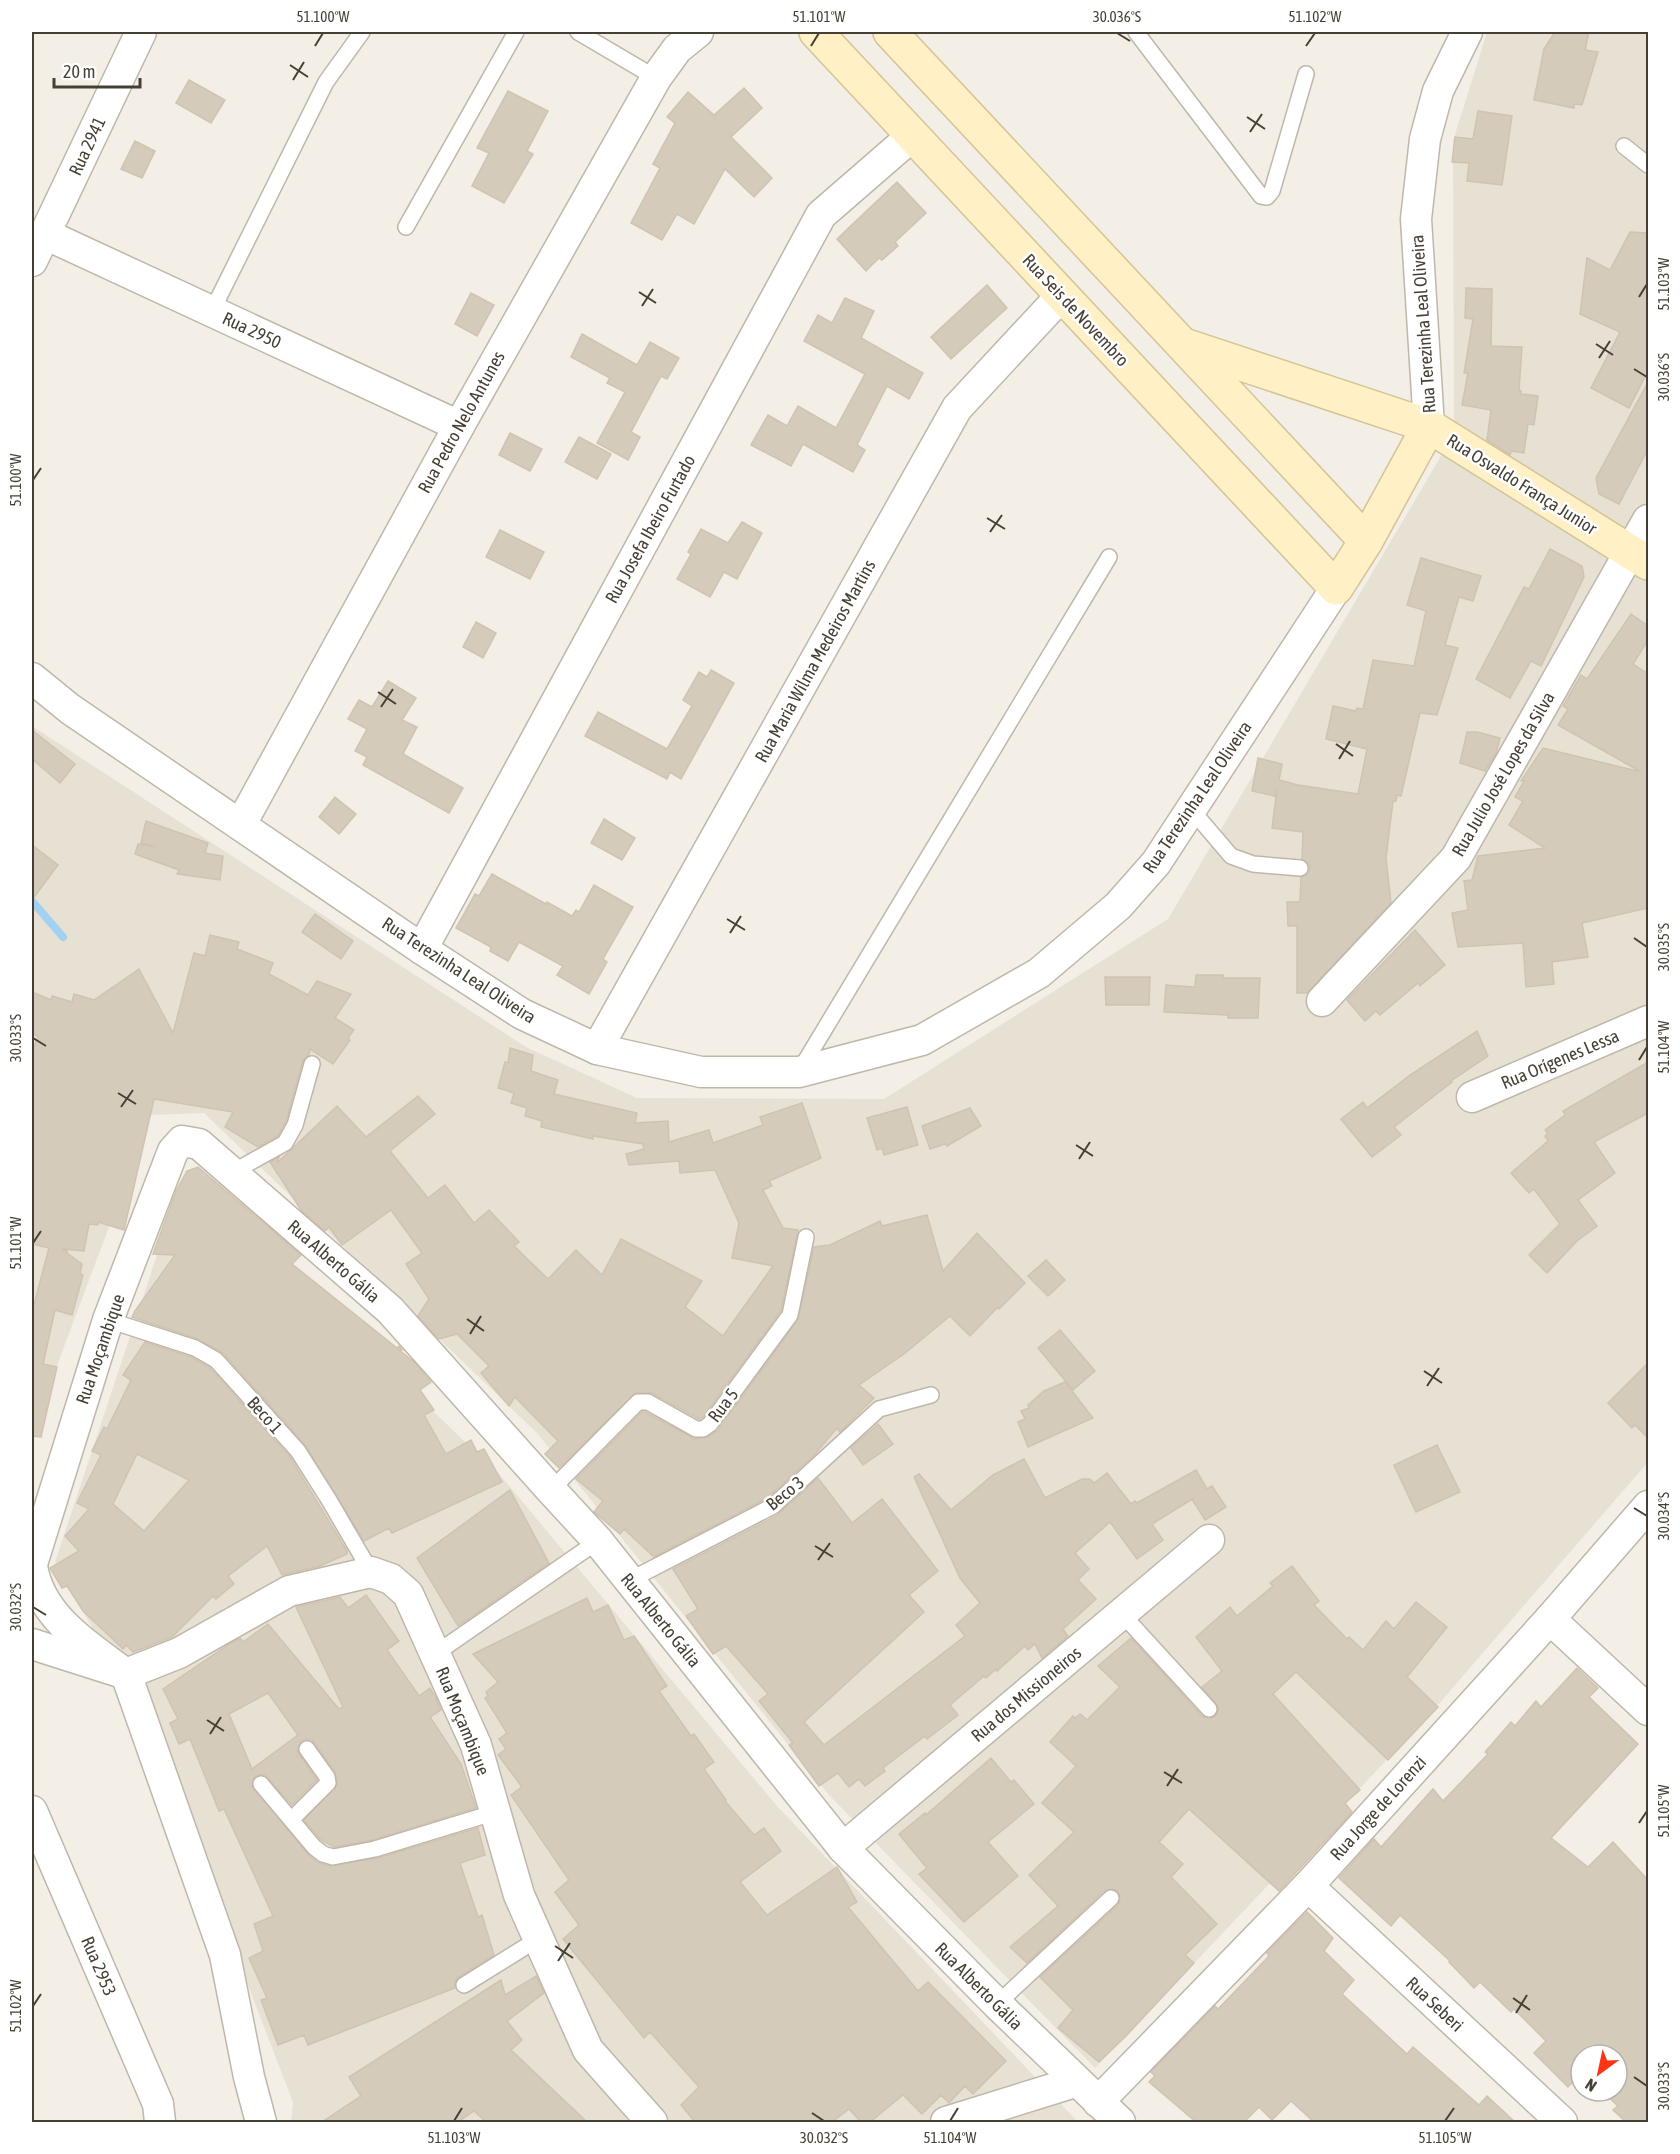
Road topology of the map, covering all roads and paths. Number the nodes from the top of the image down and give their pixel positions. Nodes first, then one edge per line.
1 (141, 32) edge
2 (362, 32) edge
3 (516, 32) edge
4 (578, 32) edge
5 (698, 32) edge
6 (816, 32) edge
7 (890, 32) edge
8 (1136, 32) edge
9 (1467, 32) edge
10 (1306, 74) dead end
11 (656, 78) junction
12 (912, 136) junction
13 (1624, 146) dead end
14 (1648, 165) edge
15 (406, 226) dead end
16 (45, 234) junction
17 (32, 261) edge
18 (1062, 295) junction
19 (212, 311) junction
20 (1185, 346) junction
21 (459, 426) junction
22 (1429, 426) junction
23 (1648, 520) edge
24 (1366, 540) junction
25 (1109, 557) dead end
26 (1640, 558) edge
27 (1336, 588) junction
28 (32, 681) edge
29 (1191, 809) junction
30 (241, 824) junction
31 (1300, 868) dead end
32 (422, 949) junction
33 (1322, 1001) dead end
34 (1648, 1021) edge
35 (597, 1049) junction
36 (312, 1064) dead end
37 (799, 1072) junction
38 (1472, 1097) dead end
39 (182, 1141) joint
40 (231, 1173) junction
41 (806, 1237) dead end
42 (108, 1320) junction
43 (931, 1395) dead end
44 (550, 1490) junction
45 (1648, 1506) edge
46 (1209, 1540) dead end
47 (598, 1541) junction
48 (32, 1565) edge
49 (371, 1572) junction
50 (630, 1580) junction
51 (1122, 1614) junction
52 (1550, 1619) junction
53 (32, 1644) edge
54 (435, 1654) junction
55 (126, 1674) junction
56 (1209, 1708) dead end
57 (1648, 1710) edge
58 (307, 1749) dead end
59 (261, 1784) dead end
60 (32, 1812) edge
61 (496, 1812) junction
62 (292, 1819) junction
63 (843, 1848) junction
64 (1308, 1886) junction
65 (1111, 1898) dead end
66 (538, 1939) junction
67 (464, 1985) dead end
68 (997, 2004) junction
69 (1075, 2082) junction
70 (1098, 2102) junction
71 (160, 2122) edge
72 (261, 2122) edge
73 (652, 2122) edge
74 (946, 2122) edge
75 (1120, 2122) edge
76 (1562, 2122) edge

1 - 16 street, Rua 2941
2 - 19 lane
3 - 15 lane
4 - 11 lane
5 - 11 street, Rua Pedro Nelo Antunes
6 - 12 street, Rua Seis de Novembro
7 - 20 street
8 - 10 lane
9 - 22 street, Rua Terezinha Leal Oliveira
11 - 21 street, Rua Pedro Nelo Antunes
12 - 18 street, Rua Seis de Novembro
12 - 32 street, Rua Josefa Ibeiro Furtado
13 - 14 lane
16 - 17 street, Rua 2941
16 - 19 street, Rua 2950
18 - 27 street, Rua Seis de Novembro
18 - 35 street, Rua Maria Wilma Medeiros Martins
19 - 21 street, Rua 2950
20 - 22 street, Rua Osvaldo França Junior
20 - 24 street
21 - 30 street, Rua Pedro Nelo Antunes
22 - 24 street, Rua Terezinha Leal Oliveira
22 - 26 street, Rua Osvaldo França Junior
23 - 26 street, Rua Julio José Lopes da Silva
24 - 27 street, Rua Terezinha Leal Oliveira
25 - 37 lane
26 - 33 street, Rua Julio José Lopes da Silva
27 - 29 street, Rua Terezinha Leal Oliveira
28 - 30 street, Rua Terezinha Leal Oliveira
29 - 31 lane
29 - 37 street, Rua Terezinha Leal Oliveira
30 - 32 street, Rua Terezinha Leal Oliveira
32 - 35 street, Rua Terezinha Leal Oliveira
34 - 38 street, Rua Orígenes Lessa
35 - 37 street, Rua Terezinha Leal Oliveira
36 - 40 lane
39 - 40 street, Rua Alberto Gália
39 - 42 street, Rua Moçambique
40 - 44 street, Rua Alberto Gália
41 - 44 lane, Rua 5
42 - 48 street, Rua Moçambique
42 - 49 lane, Beco 1
43 - 50 lane, Beco 3
44 - 47 street, Rua Alberto Gália
45 - 52 street, Rua Jorge de Lorenzi
46 - 51 street, Rua dos Missioneiros
47 - 50 street, Rua Alberto Gália
47 - 54 lane
48 - 55 street, Rua Moçambique
49 - 54 street, Rua Moçambique
49 - 55 street
50 - 63 street, Rua Alberto Gália
51 - 56 lane
51 - 63 street, Rua dos Missioneiros
52 - 57 street
52 - 64 street, Rua Jorge de Lorenzi
53 - 55 street
54 - 61 street, Rua Moçambique
55 - 72 street
58 - 62 lane
59 - 62 lane
60 - 71 street, Rua 2953
61 - 62 lane
61 - 66 street, Rua Moçambique
63 - 68 street, Rua Alberto Gália
64 - 70 street, Rua Jorge de Lorenzi
64 - 76 street, Rua Seberi
65 - 68 lane
66 - 67 lane
66 - 73 street, Rua Moçambique
68 - 69 street, Rua Alberto Gália
69 - 70 street, Rua Alberto Gália
69 - 74 street
70 - 75 street, Rua Alberto Gália

